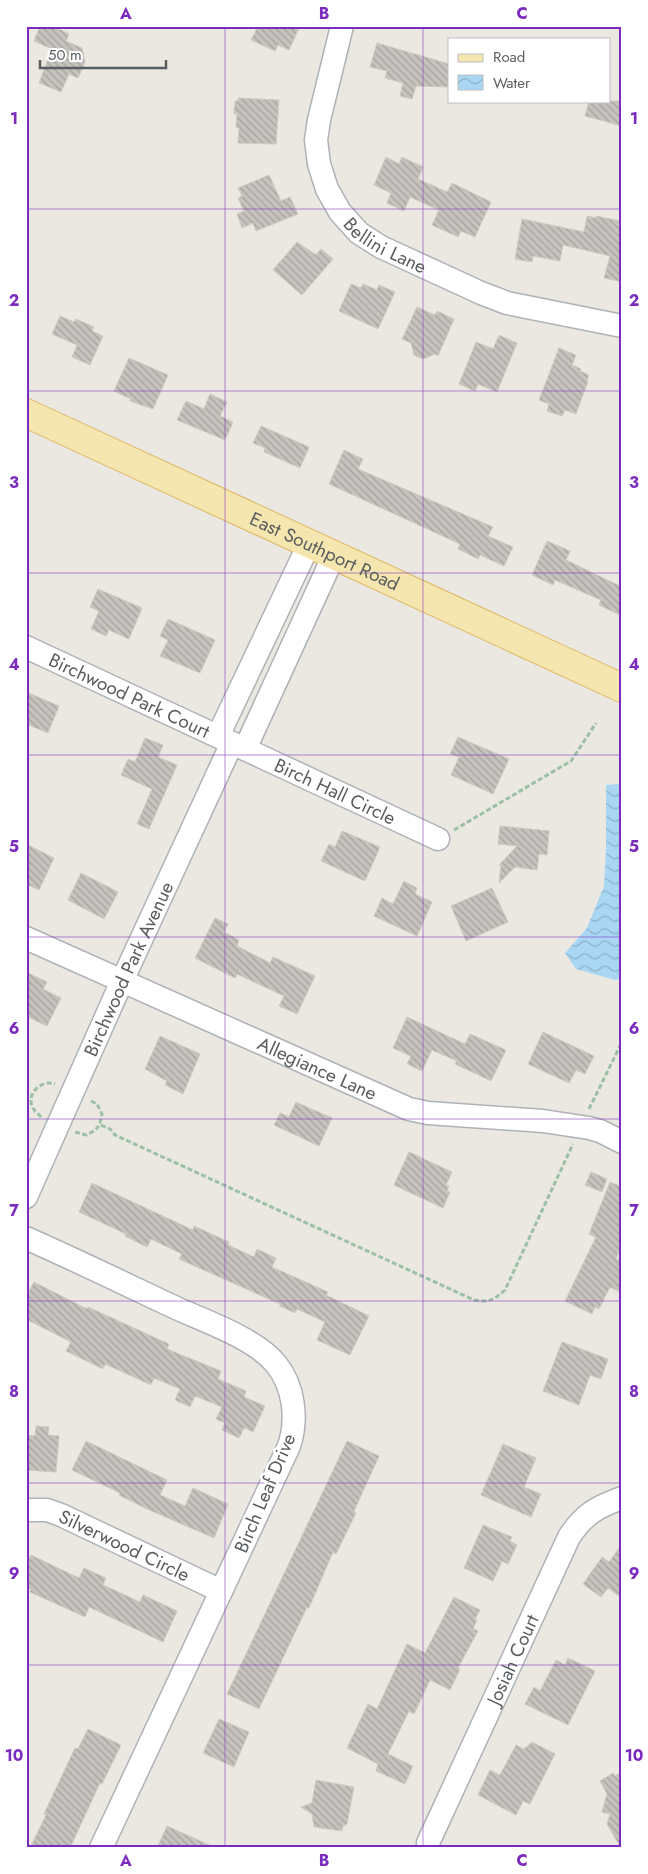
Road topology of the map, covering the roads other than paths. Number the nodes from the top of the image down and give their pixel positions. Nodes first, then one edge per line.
1 (342, 26) edge
2 (622, 326) edge
3 (26, 413) edge
4 (309, 544) junction
5 (334, 556) junction
6 (26, 647) edge
7 (622, 688) edge
8 (232, 743) junction
9 (438, 839) road end
10 (26, 938) edge
11 (122, 981) junction
12 (622, 1142) edge
13 (26, 1197) edge
14 (26, 1238) edge
15 (622, 1498) edge
16 (26, 1510) edge
17 (221, 1591) junction
18 (428, 1843) dead end
19 (101, 1848) edge

1 - 2 street, Bellini Lane
3 - 4 main road, East Southport Road
4 - 5 main road, East Southport Road
4 - 8 street, Birchwood Park Avenue
5 - 7 main road, East Southport Road
5 - 8 street, Birchwood Park Avenue
6 - 8 street, Birchwood Park Court
8 - 9 street, Birch Hall Circle
8 - 11 street, Birchwood Park Avenue
10 - 11 street, Allegiance Lane
11 - 12 street, Allegiance Lane
11 - 13 street, Birchwood Park Avenue
14 - 17 street, Birch Leaf Drive
15 - 18 street, Josiah Court
16 - 17 street, Silverwood Circle
17 - 19 street, Birch Leaf Drive

